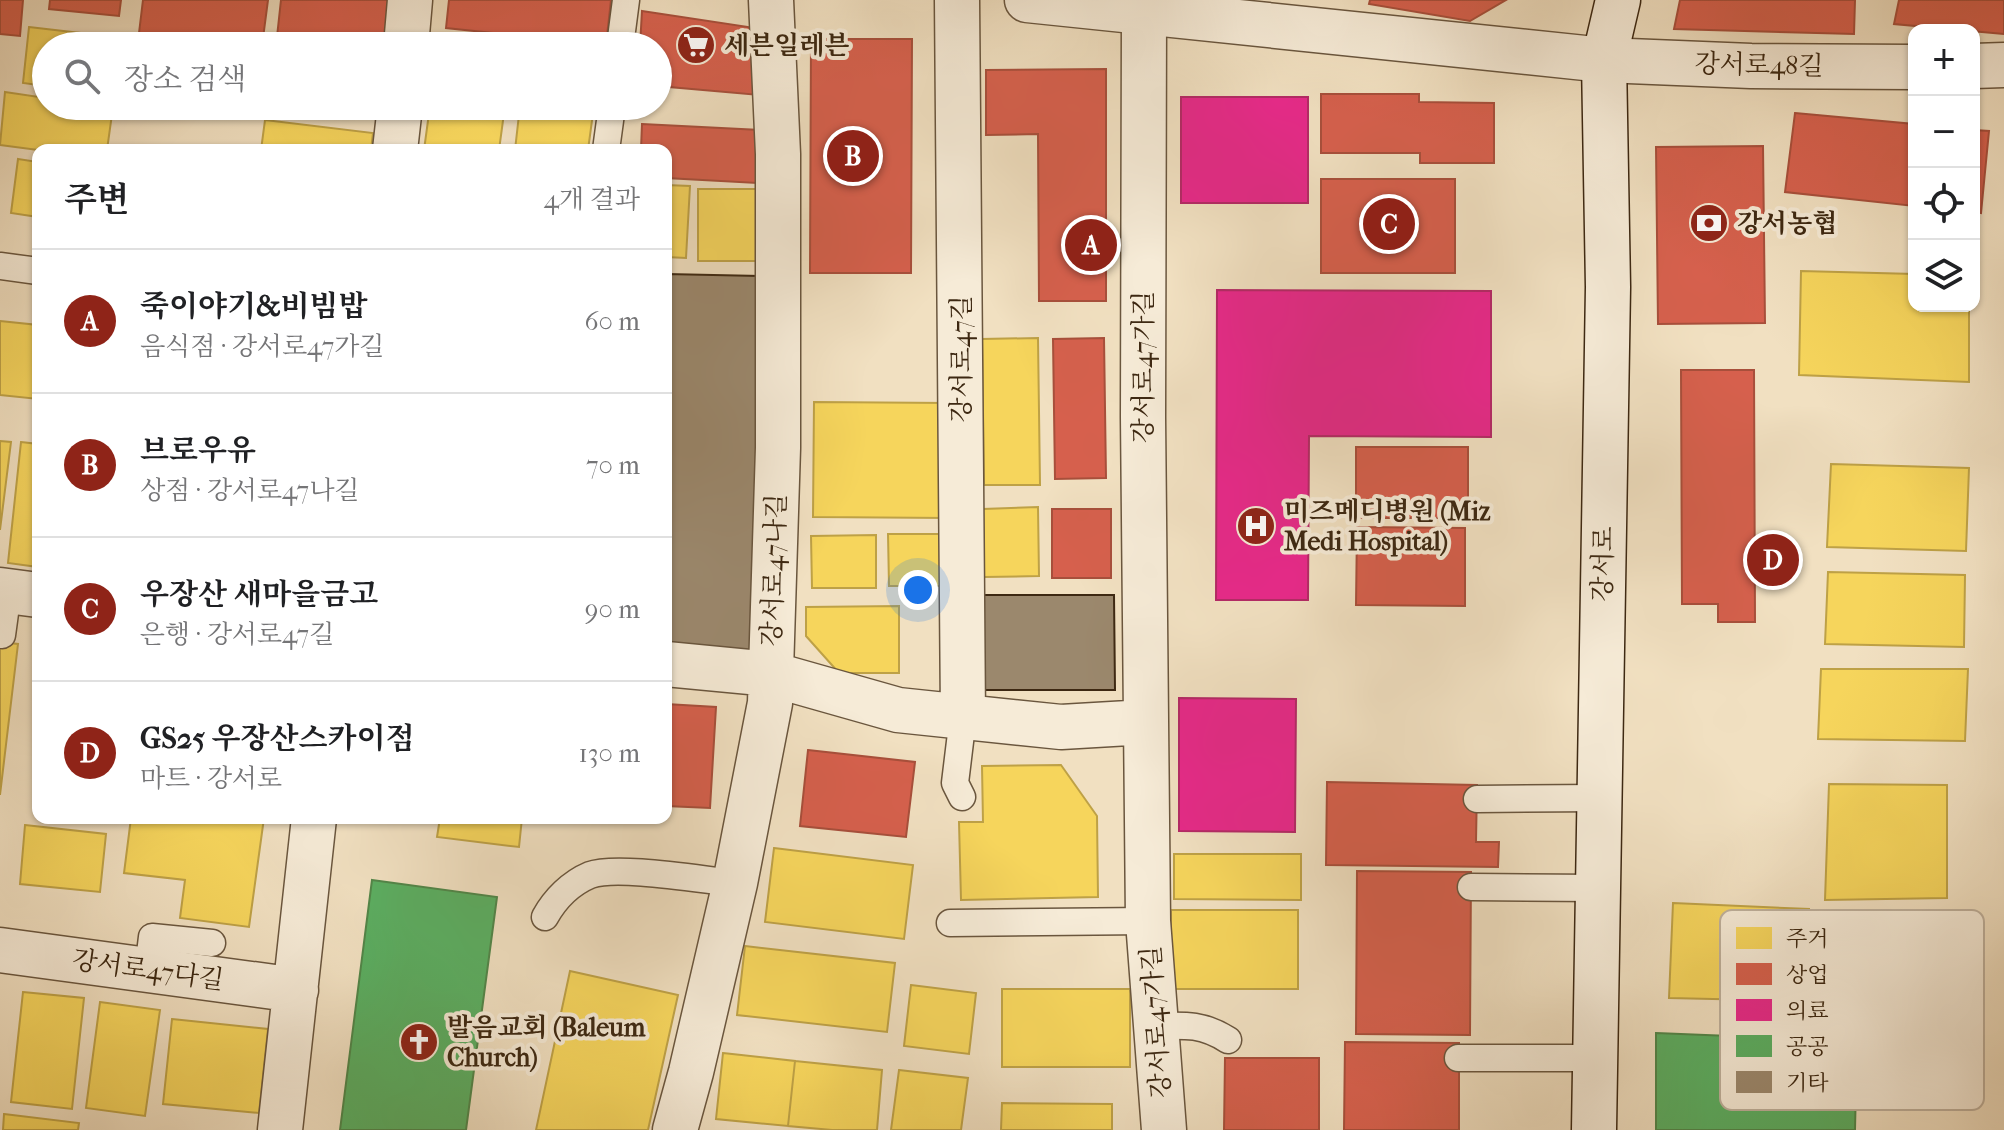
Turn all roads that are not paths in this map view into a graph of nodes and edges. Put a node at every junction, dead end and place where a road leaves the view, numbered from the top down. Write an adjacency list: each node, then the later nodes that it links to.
1 (410, 0): 8 (street)
2 (626, 0): 9 (lane)
3 (771, 0): 23 (street, 강서로47나길)
4 (957, 0): 24 (street, 강서로47길)
5 (1027, 0): 7 (street)
6 (1618, 0): 10 (street, 강서로)
7 (1145, 6): 10 (street); 25 (street, 강서로47가길)
8 (407, 32)
9 (622, 32)
10 (1604, 60): 13 (street, 강서로48길); 27 (street, 강서로)
11 (2004, 65): 12 (street)
12 (1980, 66)
13 (1908, 67)
14 (398, 120): 16 (street)
15 (610, 120): 17 (lane)
16 (396, 144)
17 (607, 144)
18 (0, 266): 19 (lane)
19 (32, 270)
20 (15, 592): 21 (lane)
21 (2, 635)
22 (672, 665): 23 (street)
23 (771, 674): 24 (street); 30 (street, 강서로47나길)
24 (963, 717): 25 (street); 26 (lane)
25 (1146, 722): 34 (street, 강서로47가길)
26 (962, 797)
27 (1600, 798): 28 (lane); 32 (street, 강서로)
28 (1477, 799)
29 (313, 824): 39 (street)
30 (735, 883): 33 (lane); 45 (street, 강서로47나길)
31 (1471, 887): 32 (lane)
32 (1598, 888): 43 (street, 강서로)
33 (545, 917)
34 (1148, 921): 35 (lane); 40 (street, 강서로47가길)
35 (950, 923)
36 (212, 943): 38 (lane)
37 (0, 950): 38 (street, 강서로47다길)
38 (148, 970): 39 (street, 강서로47다길)
39 (296, 990): 44 (street)
40 (1156, 1026): 41 (lane); 46 (street, 강서로47가길)
41 (1228, 1040)
42 (1458, 1058): 43 (lane)
43 (1595, 1058): 47 (street, 강서로)
44 (280, 1130)
45 (675, 1130)
46 (1164, 1130)
47 (1594, 1130)

